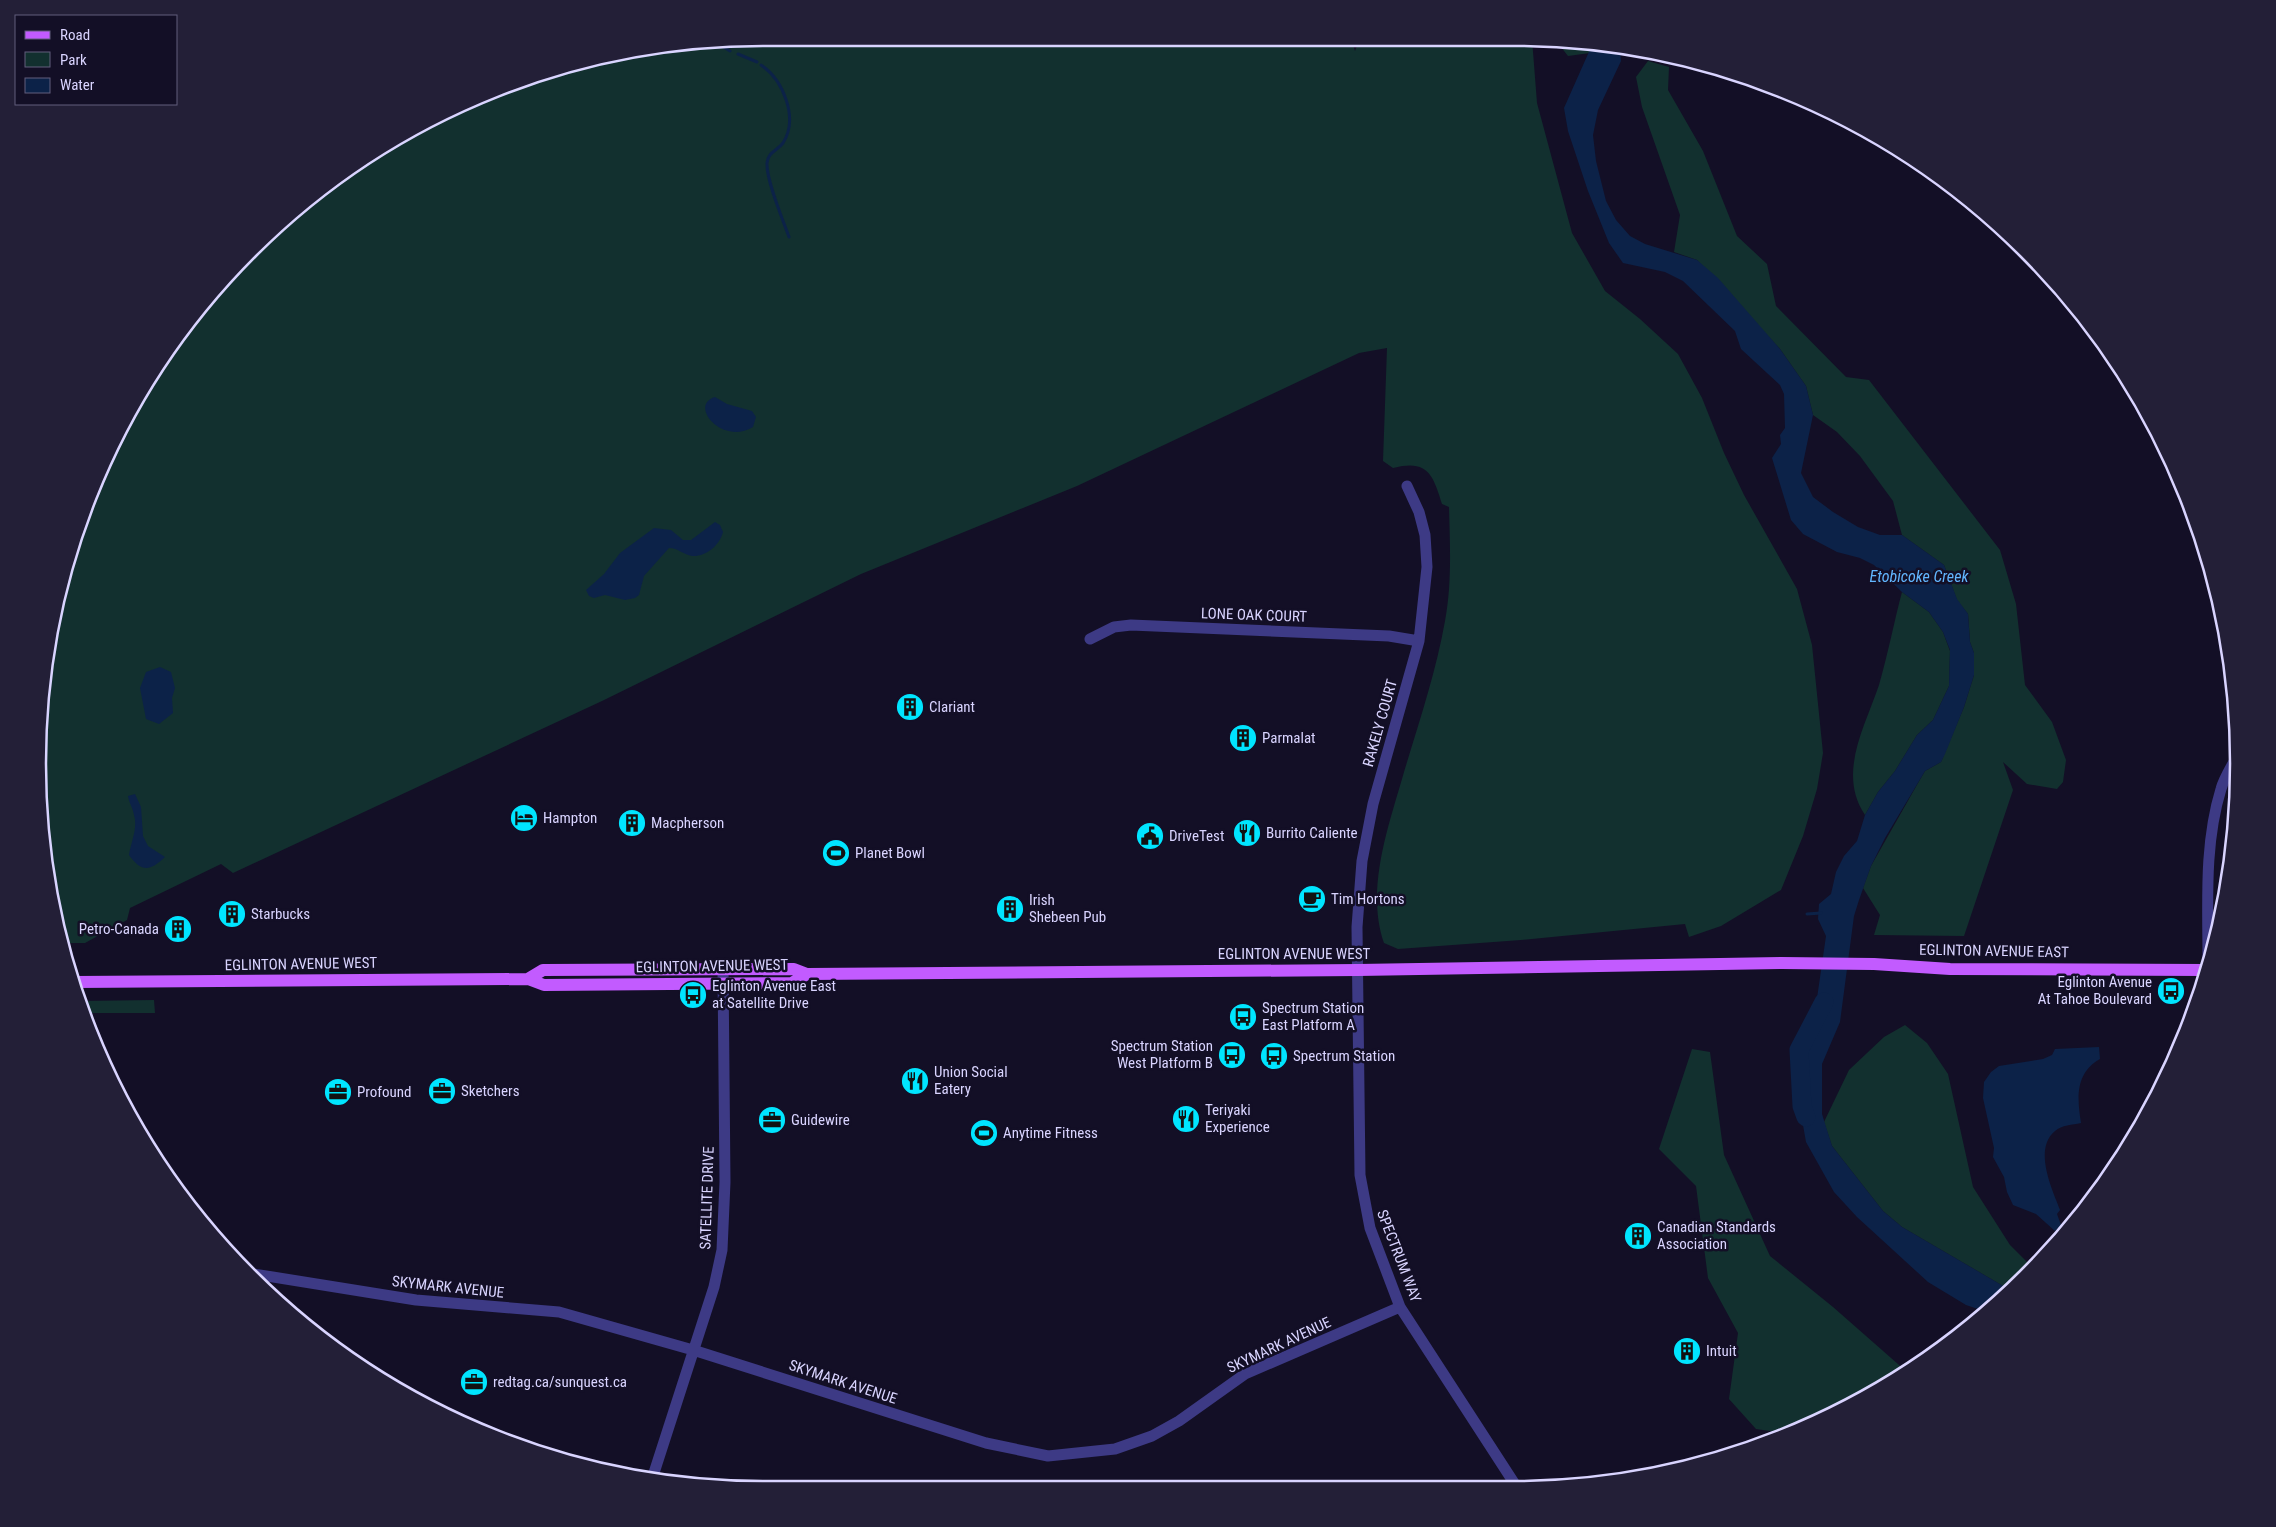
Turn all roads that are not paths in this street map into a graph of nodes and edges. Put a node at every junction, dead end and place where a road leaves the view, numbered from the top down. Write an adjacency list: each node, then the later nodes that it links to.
1 (1407, 486): 3 (street, RAKELY COURT)
2 (1090, 639): 3 (street, LONE OAK COURT)
3 (1419, 640): 8 (street, RAKELY COURT)
4 (2230, 771): 5 (street)
5 (2208, 935)
6 (1782, 963): 8 (main road, EGLINTON AVENUE WEST); 9 (main road, EGLINTON AVENUE EAST)
7 (723, 969): 10 (main road, EGLINTON AVENUE WEST); 11 (main road, EGLINTON AVENUE WEST); 13 (street, SATELLITE DRIVE)
8 (1358, 970): 10 (main road, EGLINTON AVENUE WEST); 15 (street, SPECTRUM WAY)
9 (2199, 970)
10 (807, 974): 13 (main road, EGLINTON AVENUE WEST)
11 (528, 979): 12 (main road, EGLINTON AVENUE WEST); 13 (main road, EGLINTON AVENUE WEST)
12 (81, 982)
13 (723, 984): 16 (street, SATELLITE DRIVE)
14 (260, 1275): 16 (street, SKYMARK AVENUE)
15 (1400, 1307): 16 (street, SKYMARK AVENUE); 18 (street, SPECTRUM WAY)
16 (693, 1350): 17 (street, SATELLITE DRIVE)
17 (654, 1472)
18 (1513, 1481)

